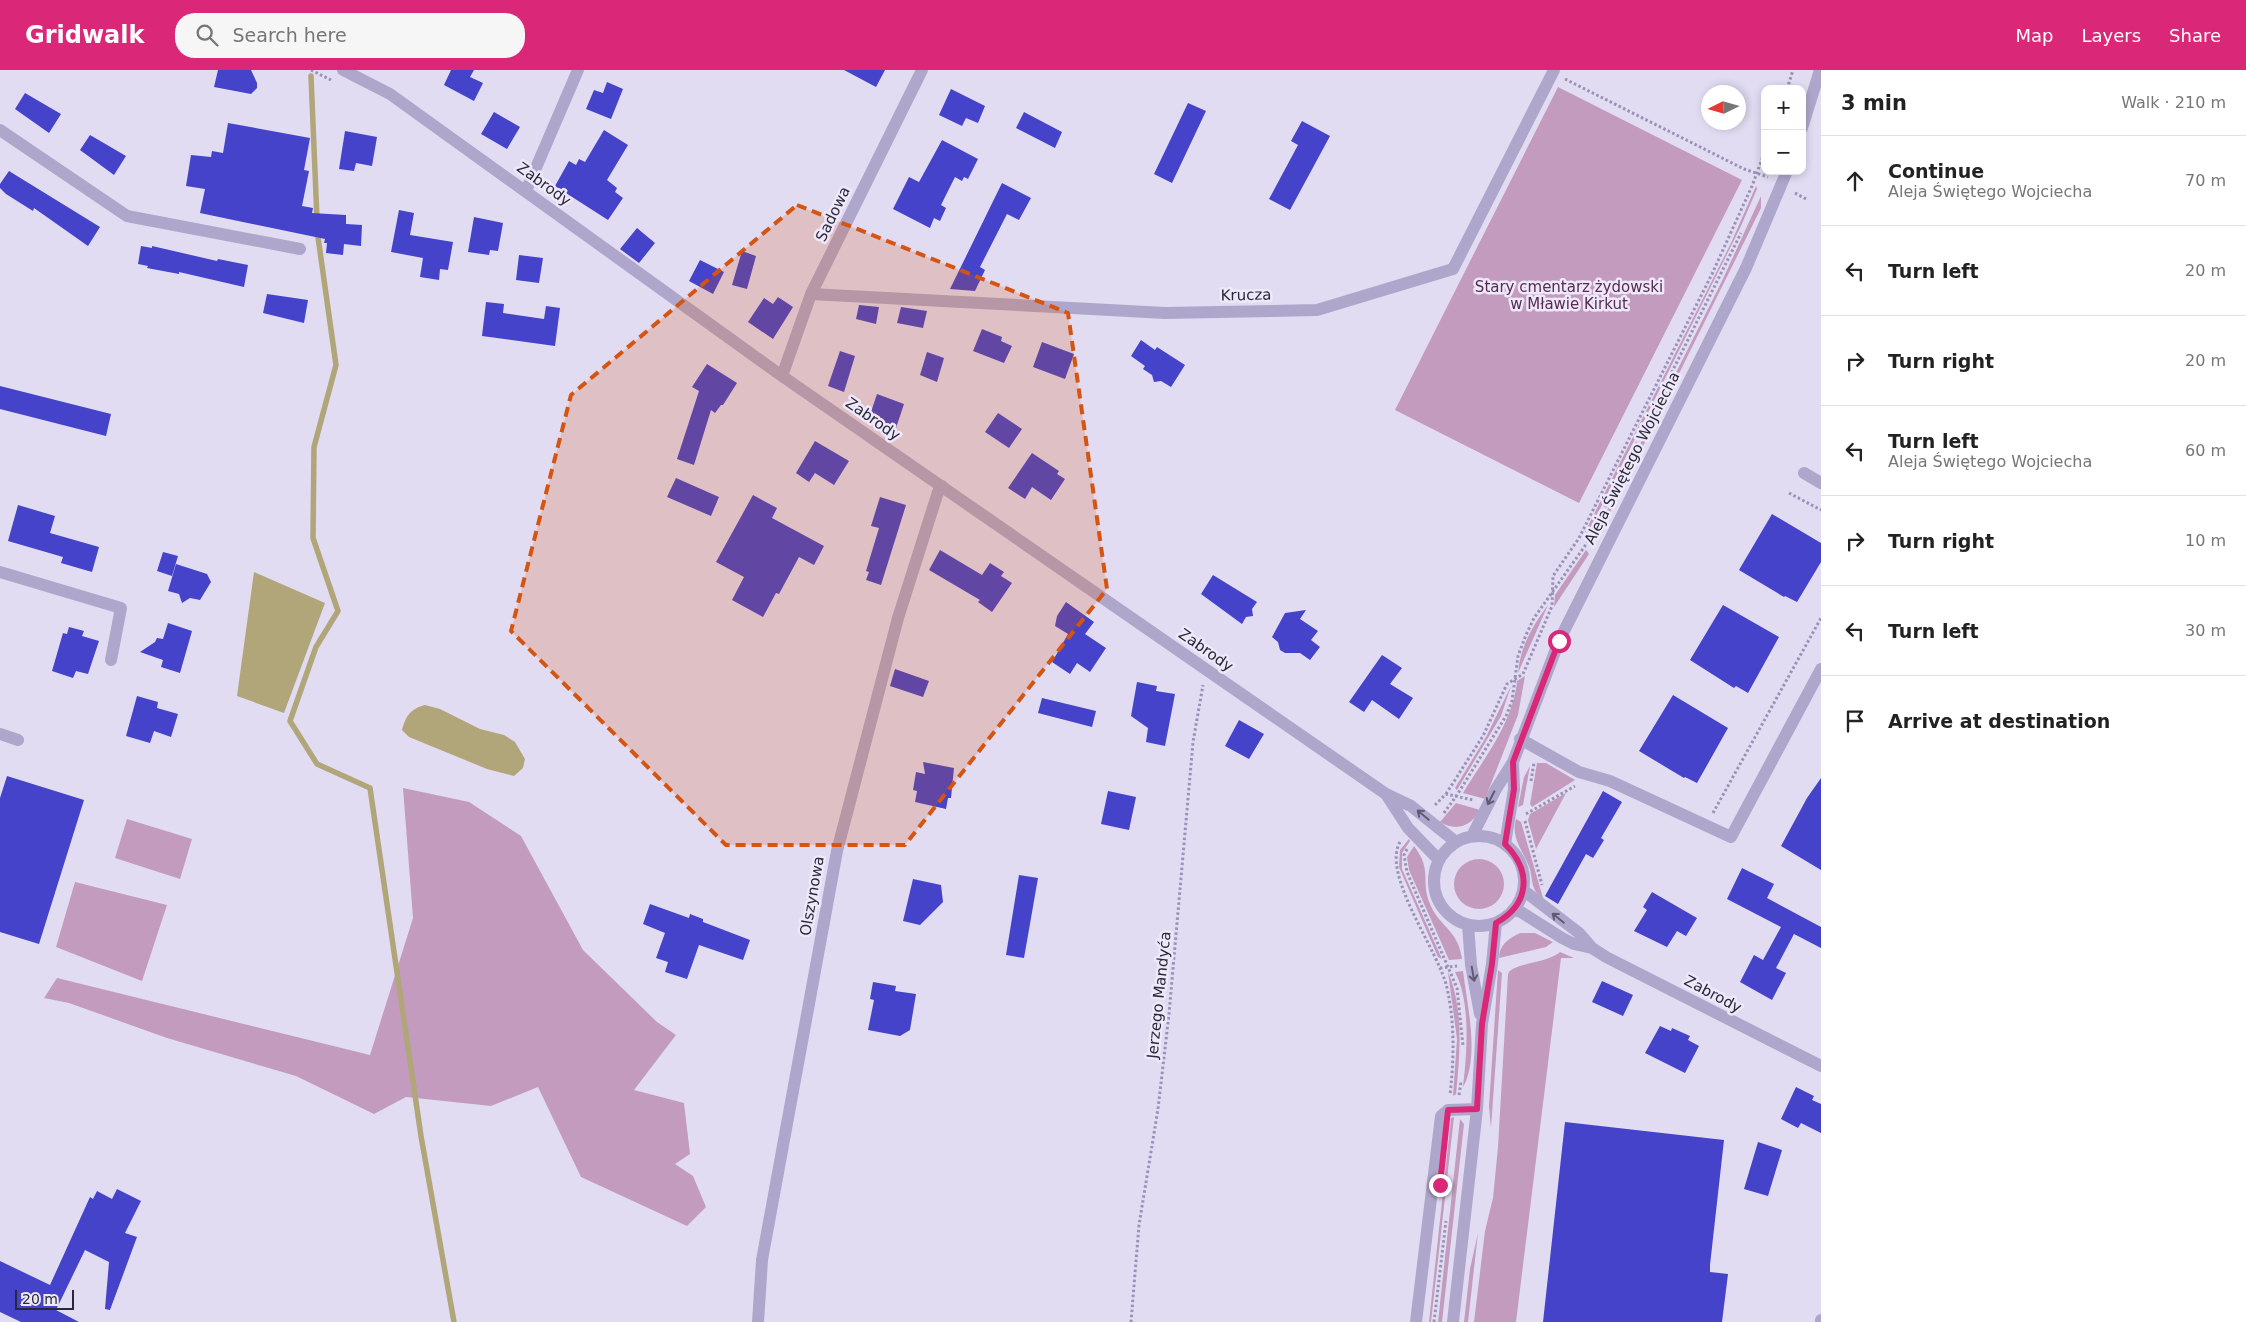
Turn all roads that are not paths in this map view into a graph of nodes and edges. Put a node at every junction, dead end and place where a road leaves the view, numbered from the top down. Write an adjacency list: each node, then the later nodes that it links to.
1 (343, 70): 9 (street, Zabrody)
2 (578, 70): 9 (street)
3 (922, 70): 11 (street, Sadowa)
4 (1820, 70): 6 (street)
5 (1554, 72): 11 (street, Krucza)
6 (1806, 115)
7 (0, 130): 10 (street)
8 (1786, 175): 20 (street, Aleja Świętego Wojciecha)
9 (526, 191): 12 (street, Zabrody)
10 (300, 249)
11 (811, 294): 12 (street, Sadowa)
12 (782, 376): 15 (street, Zabrody)
13 (1804, 474): 14 (street)
14 (1821, 483)
15 (942, 486): 23 (street, Zabrody); 36 (street, Olszynowa)
16 (0, 572): 17 (street)
17 (111, 660)
18 (1821, 669): 20 (street)
19 (0, 734): 21 (street)
20 (1520, 739): 22 (street, Aleja Świętego Wojciecha)
21 (18, 740)
22 (1513, 762): 24 (street, Aleja Świętego Wojciecha, one-way to 24); 26 (street, Aleja Świętego Wojciecha)
23 (1386, 794): 25 (street, Zabrody, one-way to 23); 27 (street, Zabrody)
24 (1472, 836): 25 (street); 26 (street)
25 (1456, 842): 27 (street)
26 (1505, 844): 28 (street)
27 (1439, 860): 31 (street)
28 (1523, 890): 29 (street); 32 (street, Zabrody, one-way to 28)
29 (1514, 910): 30 (street); 32 (street, Zabrody)
30 (1496, 923): 31 (street); 33 (street)
31 (1468, 925): 33 (street, one-way to 33)
32 (1592, 948): 34 (street, Zabrody)
33 (1482, 1024): 35 (street)
34 (1821, 1066)
35 (1477, 1109): 37 (street); 38 (street)
36 (758, 1322)
37 (1416, 1322)
38 (1453, 1322)

